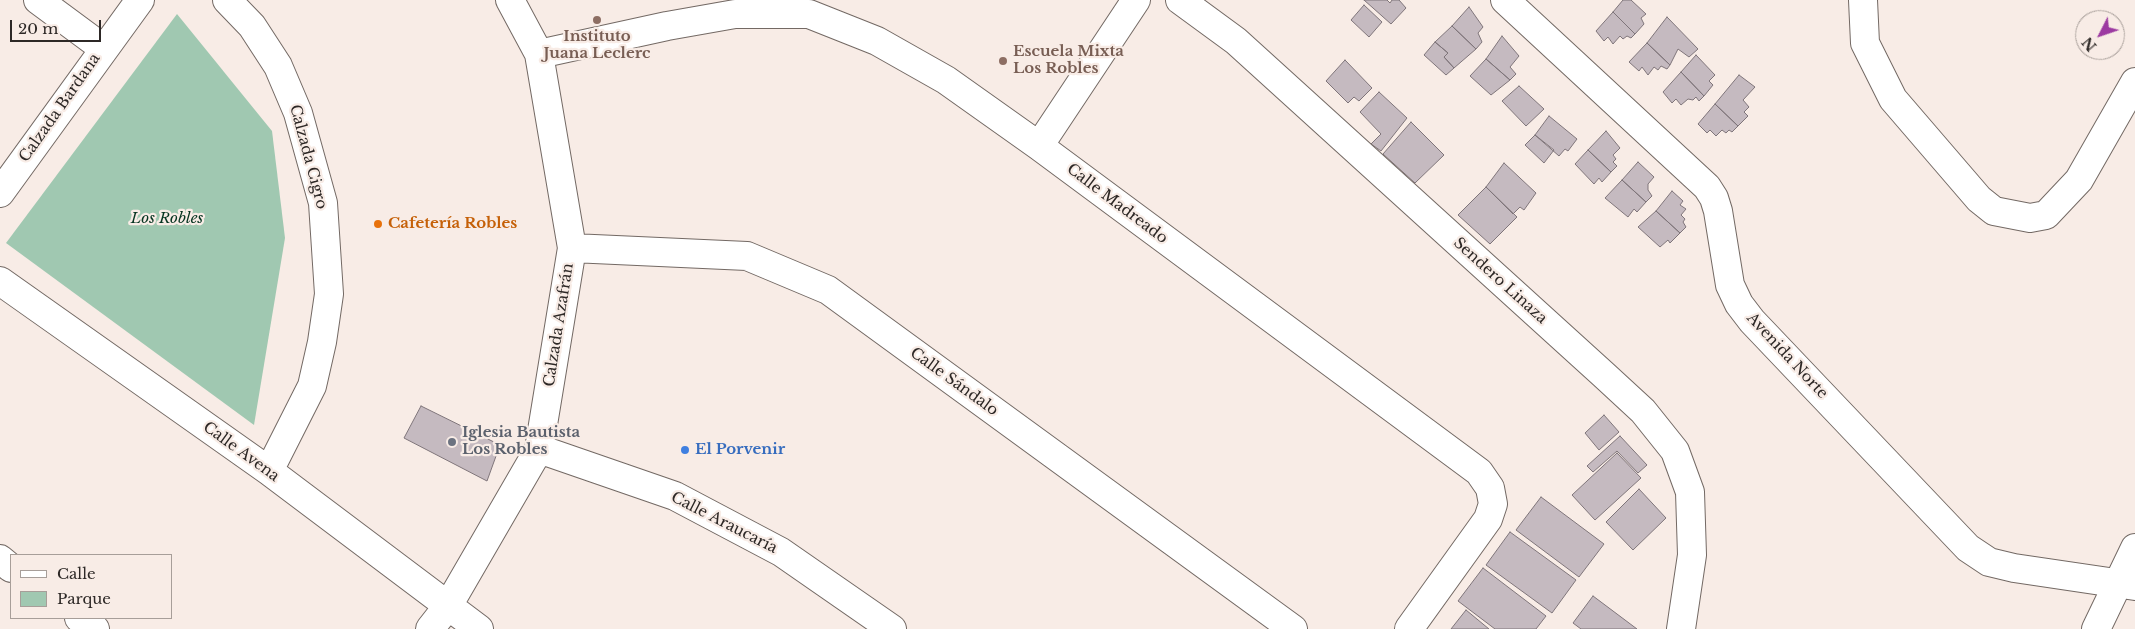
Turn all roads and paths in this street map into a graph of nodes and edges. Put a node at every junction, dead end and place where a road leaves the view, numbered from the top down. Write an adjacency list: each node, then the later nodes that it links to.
1 (38, 0): 9 (street)
2 (140, 0): 9 (street, Calzada Bardana)
3 (228, 0): 17 (street, Calzada Cigro)
4 (510, 0): 10 (street, Calzada Azafrán)
5 (1136, 0): 12 (street)
6 (1180, 0): 30 (street, Sendero Linaza)
7 (1505, 0): 21 (street, Avenida Norte)
8 (1863, 0): 11 (street)
9 (103, 48): 13 (street, Calzada Bardana)
10 (539, 54): 12 (street, Calle Madreado); 14 (street, Calzada Azafrán)
11 (2135, 82)
12 (1039, 146): 29 (street, Calle Madreado)
13 (0, 193)
14 (572, 248): 16 (street, Calzada Azafrán); 28 (street, Calle Sándalo)
15 (0, 281): 17 (street, Calle Avena)
16 (539, 449): 22 (street, Calzada Azafrán); 27 (street, Calle Araucaría)
17 (269, 471): 22 (street, Calle Avena)
18 (2135, 548): 21 (street)
19 (0, 559): 20 (street)
20 (10, 567)
21 (2127, 585): 31 (street)
22 (448, 606): 25 (street, Calzada Azafrán); 26 (street, Calle Avena)
23 (80, 619): 24 (street)
24 (94, 629)
25 (430, 629)
26 (479, 629)
27 (892, 629)
28 (1293, 629)
29 (1409, 629)
30 (1681, 629)
31 (2096, 629)

